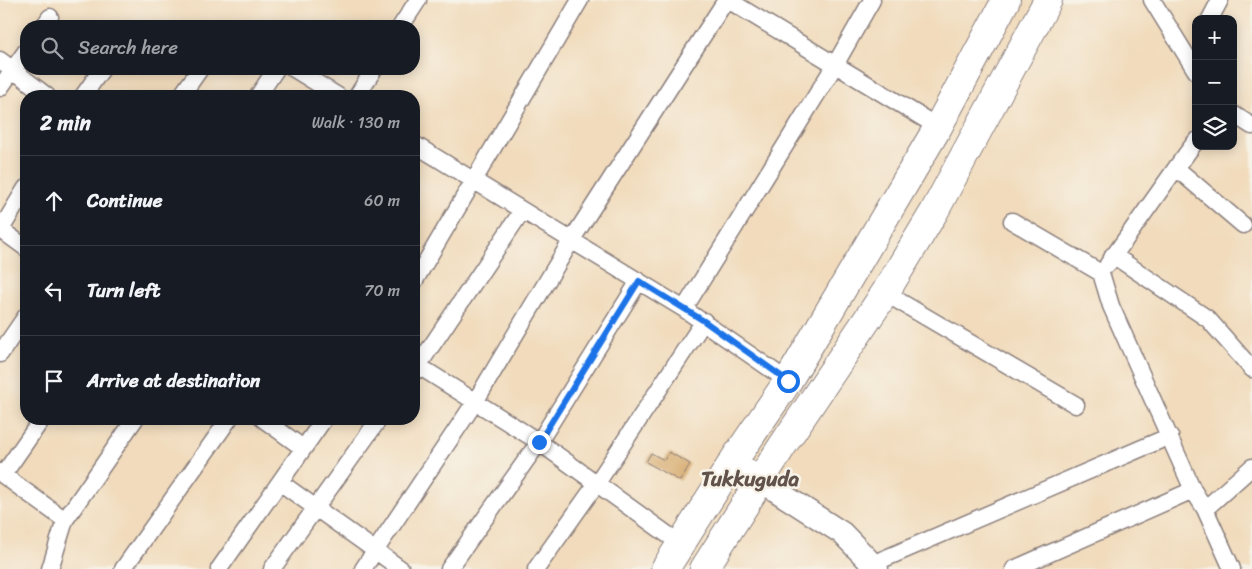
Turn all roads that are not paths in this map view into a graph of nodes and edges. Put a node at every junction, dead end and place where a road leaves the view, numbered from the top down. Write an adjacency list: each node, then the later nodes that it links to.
1 (418, 0): 10 (street)
2 (580, 0): 33 (street)
3 (727, 0): 13 (street); 39 (street)
4 (872, 0): 13 (street)
5 (1006, 0): 29 (highway)
6 (1048, 0): 45 (highway)
7 (1152, 0): 14 (street)
8 (1220, 0): 9 (street)
9 (1212, 15)
10 (405, 20)
11 (20, 55): 12 (street)
12 (7, 65): 20 (street); 21 (street)
13 (835, 65): 29 (street); 46 (street)
14 (1192, 66)
15 (98, 75): 22 (street)
16 (196, 75): 23 (street)
17 (272, 75): 24 (street)
18 (304, 75): 25 (street)
19 (370, 75): 26 (street)
20 (0, 88)
21 (39, 90)
22 (87, 90)
23 (185, 90)
24 (262, 90)
25 (328, 90)
26 (361, 90)
27 (1237, 117): 28 (street)
28 (1252, 126)
29 (938, 127): 53 (highway)
30 (1192, 146): 32 (street)
31 (420, 148): 33 (street)
32 (1176, 168): 37 (street); 41 (street)
33 (474, 181): 35 (street); 42 (street)
34 (20, 198): 38 (street)
35 (522, 210): 39 (street); 50 (street)
36 (1012, 221): 43 (street)
37 (1242, 225)
38 (0, 230): 40 (street)
39 (571, 241): 44 (street); 54 (street)
40 (20, 244)
41 (1113, 255): 43 (street); 51 (street)
42 (420, 272)
43 (1101, 273): 62 (street)
44 (639, 281): 46 (street); 63 (street)
45 (885, 293): 55 (street); 68 (highway)
46 (684, 309): 47 (street)
47 (704, 321): 53 (street); 70 (street)
48 (20, 325): 49 (street)
49 (0, 354)
50 (420, 360)
51 (1252, 369)
52 (420, 370): 54 (street)
53 (788, 381): 65 (highway)
54 (475, 402): 63 (street); 76 (street)
55 (1076, 405)
56 (38, 425): 67 (street)
57 (131, 425): 74 (street)
58 (225, 425): 79 (street)
59 (271, 425): 64 (street)
60 (320, 425): 64 (street)
61 (375, 425): 72 (street)
62 (1170, 436): 71 (street); 77 (street)
63 (539, 442): 70 (street); 84 (street)
64 (303, 448): 69 (street)
65 (734, 460): 68 (street); 75 (highway)
66 (1252, 467): 73 (street)
67 (2, 473): 74 (street)
68 (761, 481): 77 (street); 87 (highway)
69 (281, 483): 72 (street); 80 (street)
70 (597, 483): 75 (street); 85 (street)
71 (1193, 490): 73 (street); 88 (street)
72 (314, 507): 76 (street); 81 (street)
73 (1205, 509): 89 (street)
74 (64, 520): 78 (street)
75 (682, 545): 86 (highway)
76 (376, 550): 82 (street); 83 (street)
77 (872, 567)
78 (50, 569)
79 (123, 569)
80 (219, 569)
81 (272, 569)
82 (363, 569)
83 (401, 569)
84 (449, 569)
85 (536, 569)
86 (666, 569)
87 (704, 569)
88 (1014, 569)
89 (1232, 569)

